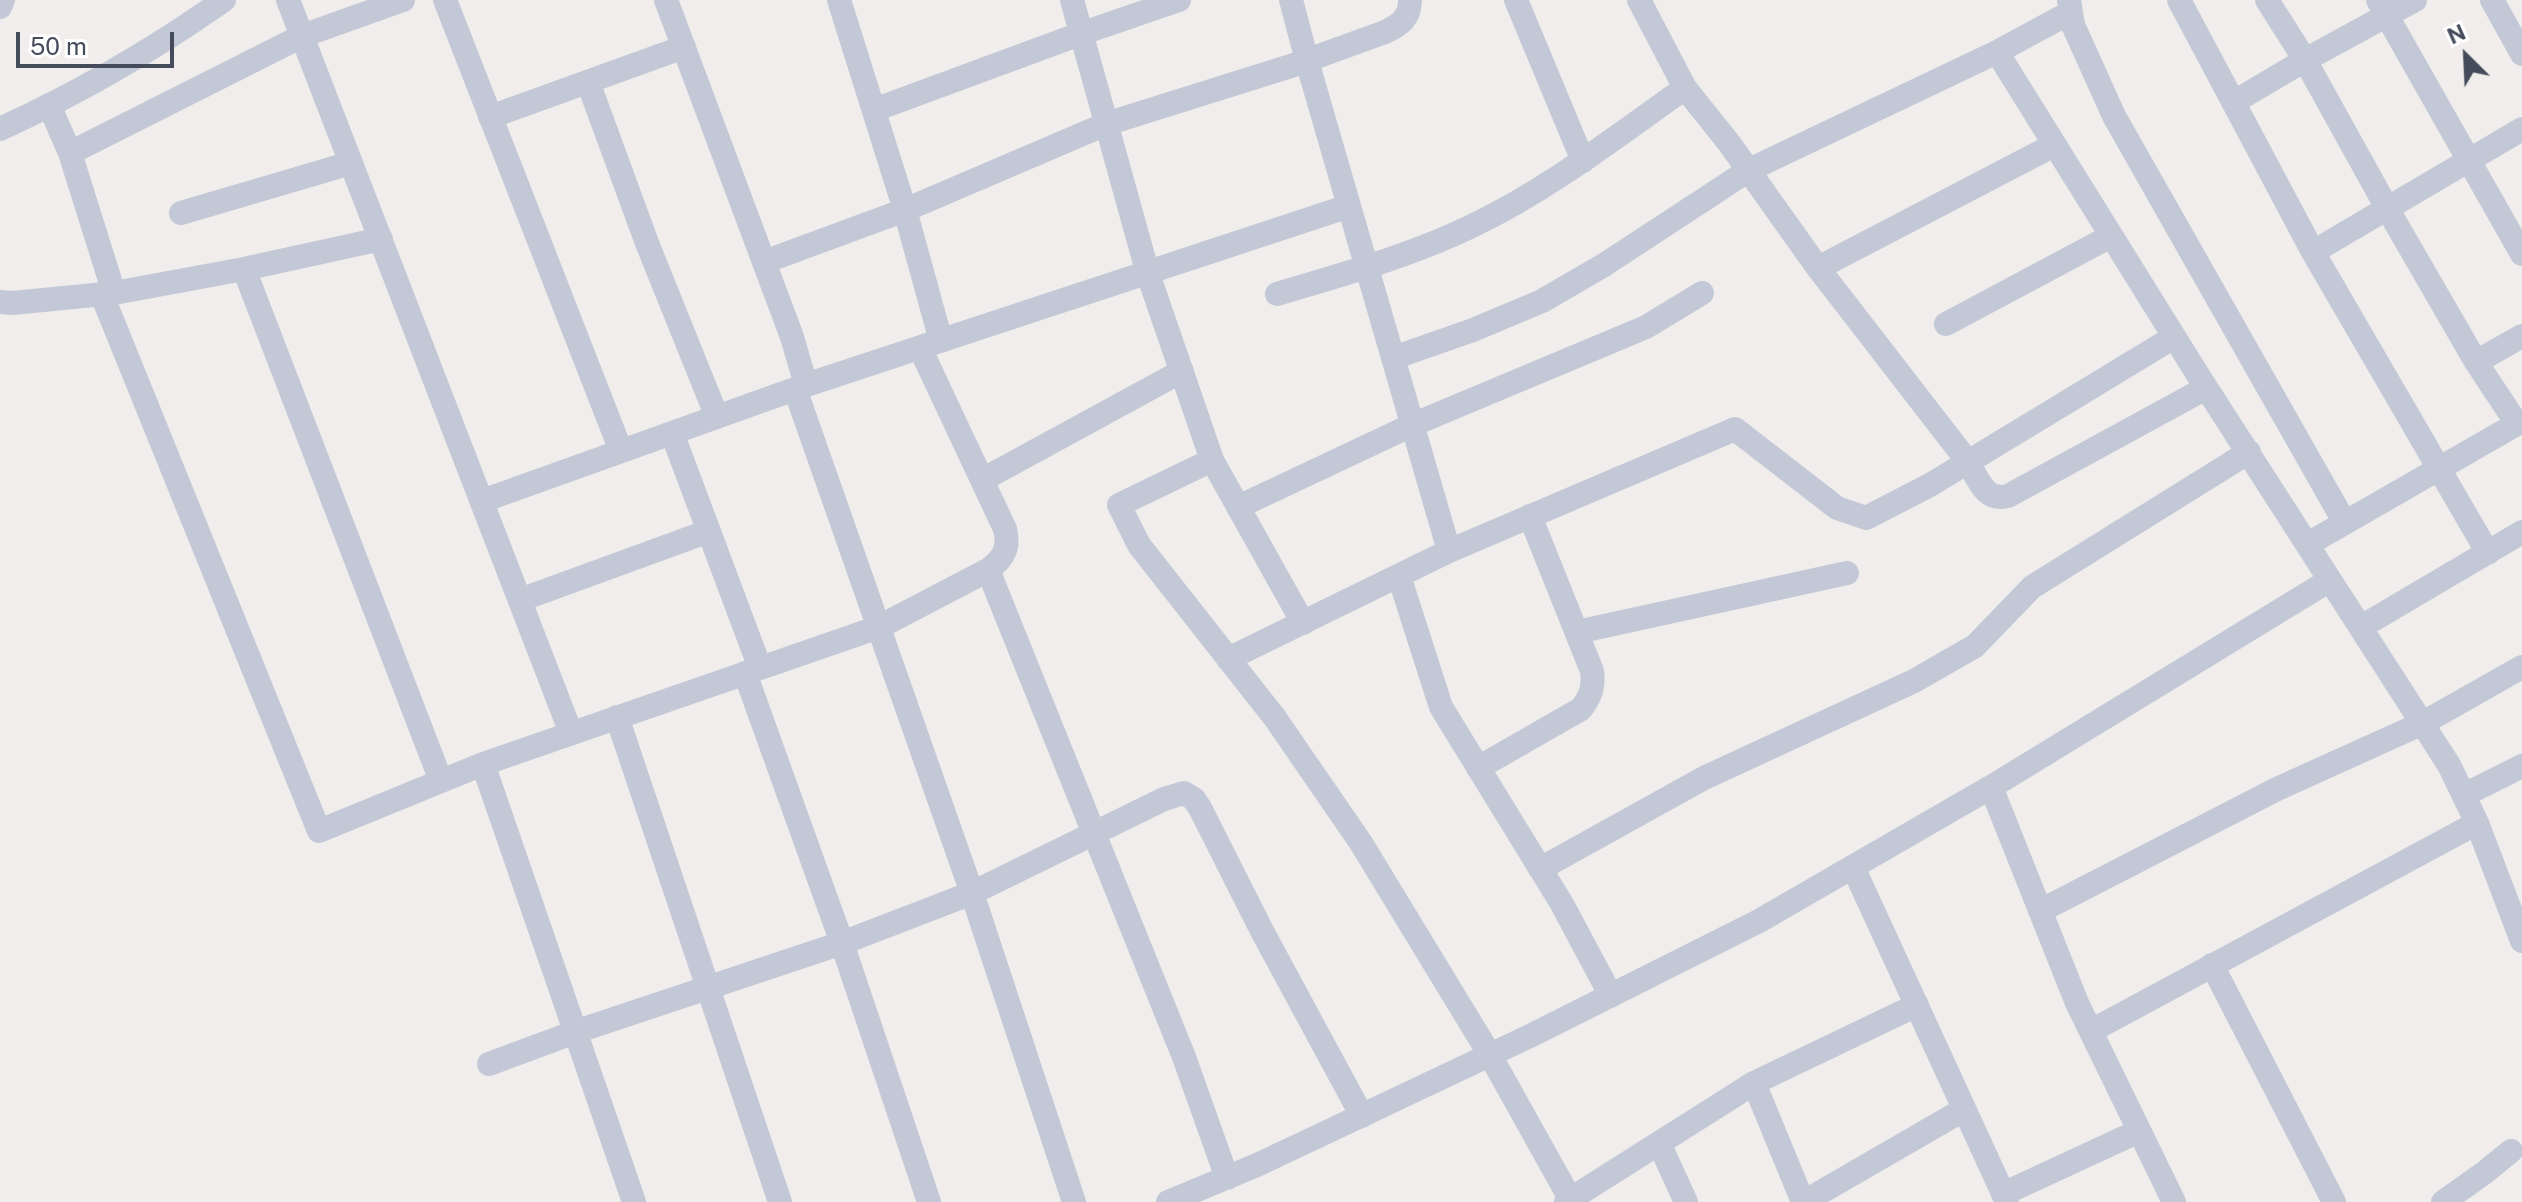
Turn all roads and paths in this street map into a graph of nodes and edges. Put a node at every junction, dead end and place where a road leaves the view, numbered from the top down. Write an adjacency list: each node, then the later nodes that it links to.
1 (3, 0): 19 (street)
2 (224, 0): 31 (street)
3 (288, 0): 22 (street)
4 (403, 0): 22 (street)
5 (445, 0): 33 (street)
6 (666, 0): 23 (street)
7 (839, 0): 32 (street)
8 (1072, 0): 21 (street)
9 (1179, 0): 21 (street)
10 (1291, 0): 27 (street)
11 (1410, 0): 27 (street)
12 (1516, 0): 39 (street)
13 (1639, 0): 29 (street)
14 (2179, 0): 30 (street)
15 (2267, 0): 26 (street)
16 (2415, 0): 20 (street)
17 (2492, 0): 25 (street)
18 (2070, 6): 24 (street); 82 (street)
19 (0, 7)
20 (2382, 8): 26 (street); 40 (street)
21 (1080, 34): 32 (street); 34 (street)
22 (302, 36): 38 (street); 41 (street)
23 (684, 47): 28 (street); 51 (street)
24 (1997, 52): 37 (street); 42 (street)
25 (2522, 54)
26 (2305, 60): 30 (street); 44 (street)
27 (1307, 61): 34 (street); 43 (street)
28 (588, 82): 33 (street); 69 (street)
29 (1685, 88): 39 (street); 42 (street)
30 (2234, 102): 49 (street)
31 (49, 105): 35 (street); 38 (street)
32 (874, 110): 45 (street)
33 (490, 117): 73 (street)
34 (1106, 124): 45 (street); 55 (street)
35 (7, 126)
36 (2522, 129): 40 (street)
37 (2054, 145): 47 (street); 53 (street)
38 (70, 153): 57 (street)
39 (1583, 161): 52 (street)
40 (2468, 161): 44 (street); 50 (street)
41 (351, 163): 46 (street); 48 (street)
42 (1749, 170): 53 (street); 64 (street)
43 (1349, 206): 52 (street); 55 (street)
44 (2387, 208): 49 (street); 65 (street)
45 (905, 210): 51 (street); 63 (street)
46 (181, 213)
47 (2111, 236): 60 (street); 62 (street)
48 (381, 239): 54 (street); 79 (street)
49 (2313, 252): 77 (street)
50 (2522, 254)
51 (764, 262): 67 (street)
52 (1367, 267): 58 (street); 64 (street)
53 (1818, 268): 76 (street)
54 (244, 269): 57 (street); 106 (street)
55 (1148, 274): 63 (street); 66 (street)
56 (1702, 293): 71 (street)
57 (108, 294): 59 (street); 106 (street)
58 (1277, 294)
59 (0, 302)
60 (1946, 324)
61 (2522, 336): 65 (street)
62 (2174, 337): 68 (street); 76 (street)
63 (930, 344): 67 (street); 78 (street)
64 (1393, 358): 71 (street)
65 (2476, 362): 70 (street)
66 (1182, 371): 75 (street); 78 (street)
67 (800, 387): 69 (street); 94 (street)
68 (2206, 388): 74 (street); 76 (street)
69 (717, 417): 72 (street)
70 (2519, 423): 77 (street)
71 (1412, 425): 80 (street); 86 (street)
72 (672, 433): 73 (street); 83 (street)
73 (621, 451): 79 (street)
74 (2249, 452): 85 (street); 112 (street)
75 (1212, 460): 80 (street); 97 (street)
76 (1968, 462): 81 (street)
77 (2439, 470): 82 (street); 87 (street)
78 (982, 480): 88 (street)
79 (482, 501): 92 (street)
80 (1238, 507): 93 (street)
81 (1530, 516): 86 (street); 96 (street)
82 (2345, 523): 85 (street)
83 (709, 531): 92 (street); 99 (street)
84 (2522, 532): 87 (street)
85 (2308, 544): 91 (street)
86 (1449, 551): 90 (street)
87 (2488, 553): 95 (street)
88 (988, 570): 94 (street); 110 (street)
89 (1847, 573): 96 (street)
90 (1399, 576): 93 (street); 105 (street)
91 (2330, 580): 95 (street); 107 (street)
92 (520, 600): 102 (street)
93 (1303, 623): 97 (street)
94 (879, 627): 99 (street); 114 (street)
95 (2361, 627): 101 (street)
96 (1577, 632): 105 (street)
97 (1228, 659): 124 (street)
98 (2522, 667): 101 (street)
99 (753, 670): 100 (street); 117 (street)
100 (617, 717): 102 (street); 119 (street)
101 (2423, 723): 108 (street); 115 (street)
102 (571, 733): 103 (street)
103 (483, 764): 106 (street); 123 (street)
104 (2522, 766): 108 (street)
105 (1478, 768): 112 (street)
106 (441, 781)
107 (1991, 787): 111 (street); 115 (street)
108 (2464, 795): 109 (street)
109 (2477, 823): 113 (street); 118 (street)
110 (1093, 834): 114 (street); 128 (street); 132 (street)
111 (1853, 867): 120 (street); 121 (street)
112 (1540, 869): 120 (street)
113 (2512, 884): 116 (street)
114 (972, 893): 117 (street); 138 (street)
115 (2040, 911): 122 (street)
116 (2522, 941)
117 (842, 943): 119 (street); 137 (street)
118 (2212, 965): 122 (street); 143 (street)
119 (708, 988): 123 (street); 136 (street)
120 (1611, 996): 124 (street)
121 (1917, 1005): 126 (street); 127 (street)
122 (2091, 1031): 129 (street)
123 (575, 1032): 125 (street); 135 (street)
124 (1490, 1055): 128 (street); 134 (street)
125 (489, 1064)
126 (1754, 1083): 130 (street); 141 (street)
127 (1963, 1110): 133 (street); 141 (street)
128 (1362, 1116): 132 (street)
129 (2139, 1131): 133 (street); 142 (street)
130 (1659, 1143): 134 (street); 140 (street)
131 (2511, 1151): 144 (street)
132 (1215, 1189): 139 (street)
133 (2005, 1198)
134 (1570, 1201)
135 (634, 1202)
136 (780, 1202)
137 (929, 1202)
138 (1074, 1202)
139 (1168, 1202)
140 (1686, 1202)
141 (1804, 1202)
142 (2174, 1202)
143 (2334, 1202)
144 (2444, 1202)

